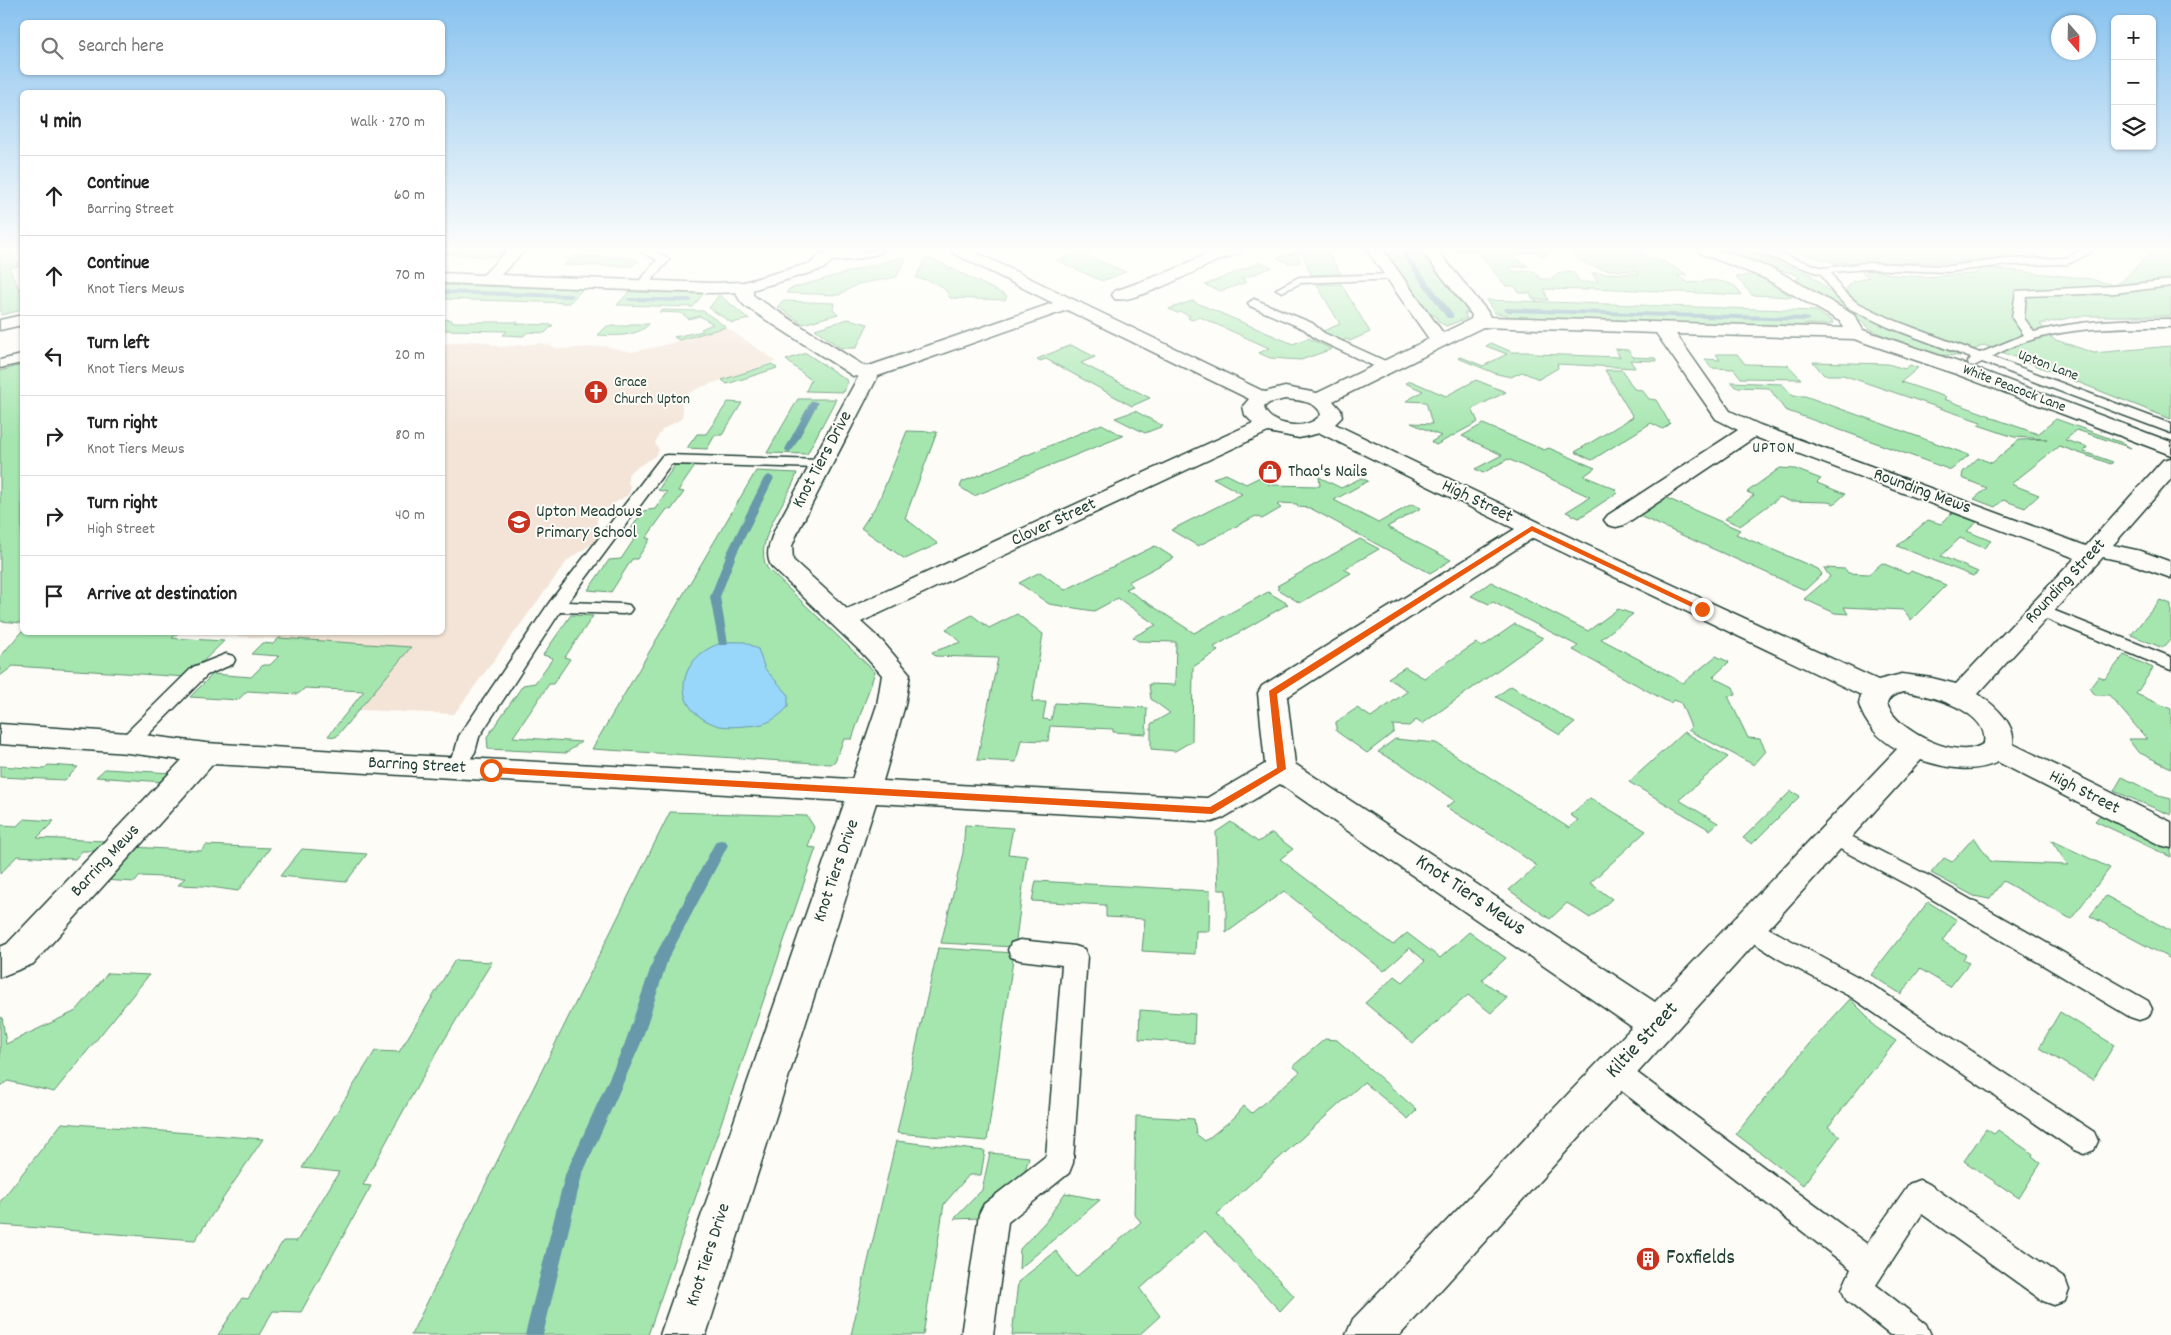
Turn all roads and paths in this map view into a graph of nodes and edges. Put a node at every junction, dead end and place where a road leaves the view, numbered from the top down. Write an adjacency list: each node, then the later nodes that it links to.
1 (768, 312): 23 (street)
2 (1044, 312): 23 (street)
3 (1085, 312): 24 (street)
4 (1276, 312): 21 (lane)
5 (1419, 312): 17 (street)
6 (1480, 312): 11 (street)
7 (1836, 312): 15 (street)
8 (1867, 312): 18 (lane, Upton Lane)
9 (2018, 312): 16 (lane)
10 (20, 320): 13 (street)
11 (1480, 322): 14 (street, White Peacock Lane); 17 (street)
12 (2171, 323): 16 (lane)
13 (0, 325)
14 (1661, 328): 15 (street, White Peacock Lane); 28 (street, Rounding Mews)
15 (1856, 334): 22 (street, White Peacock Lane)
16 (2030, 337): 18 (lane)
17 (1440, 342): 21 (street)
18 (1980, 358): 22 (lane); 29 (lane, Upton Lane)
19 (20, 359): 20 (lane)
20 (0, 364)
21 (1387, 367): 25 (street)
22 (1963, 370): 30 (street, White Peacock Lane)
23 (870, 372): 31 (street, Knot Tiers Drive)
24 (1262, 398): 25 (street); 26 (street)
25 (1318, 400): 27 (street)
26 (1266, 425): 27 (street); 40 (street, Clover Street)
27 (1322, 426): 34 (street, High Street)
28 (1752, 429): 33 (street); 35 (street, Rounding Mews)
29 (2171, 429)
30 (2171, 449)
31 (820, 464): 37 (lane); 40 (street, Knot Tiers Drive)
32 (2171, 465): 35 (street, Rounding Street)
33 (1616, 520)
34 (1532, 528): 43 (street, High Street); 51 (street)
35 (2094, 552): 36 (street, Rounding Mews); 39 (street, Rounding Street)
36 (2171, 571)
37 (555, 607): 38 (lane); 50 (lane)
38 (622, 610)
39 (2040, 610): 42 (lane); 44 (street, Rounding Street)
40 (843, 621): 52 (street, Knot Tiers Drive)
41 (226, 660): 46 (lane)
42 (2171, 664)
43 (1877, 691): 44 (street); 47 (street)
44 (1960, 697): 48 (street)
45 (0, 734): 46 (street, Barring Street)
46 (128, 743): 49 (street, Barring Street)
47 (1916, 747): 48 (street); 53 (street, Kiltie Street)
48 (1998, 749): 54 (street, High Street)
49 (206, 753): 50 (street, Barring Street); 57 (street, Barring Mews)
50 (454, 768): 52 (street, Barring Street)
51 (1281, 769): 52 (street); 59 (street, Knot Tiers Mews)
52 (864, 792): 64 (street, Knot Tiers Drive)
53 (1833, 835): 55 (street, Kiltie Street); 58 (lane)
54 (2171, 836)
55 (1748, 927): 59 (street, Kiltie Street); 61 (lane)
56 (1020, 950): 65 (lane)
57 (0, 962)
58 (2139, 1009)
59 (1658, 1024): 60 (street, Kiltie Street)
60 (1615, 1071): 62 (lane); 66 (street, Kiltie Street)
61 (2084, 1141)
62 (1870, 1265): 63 (lane); 67 (lane)
63 (2054, 1290)
64 (683, 1335)
65 (977, 1335)
66 (1370, 1335)
67 (1915, 1335)

